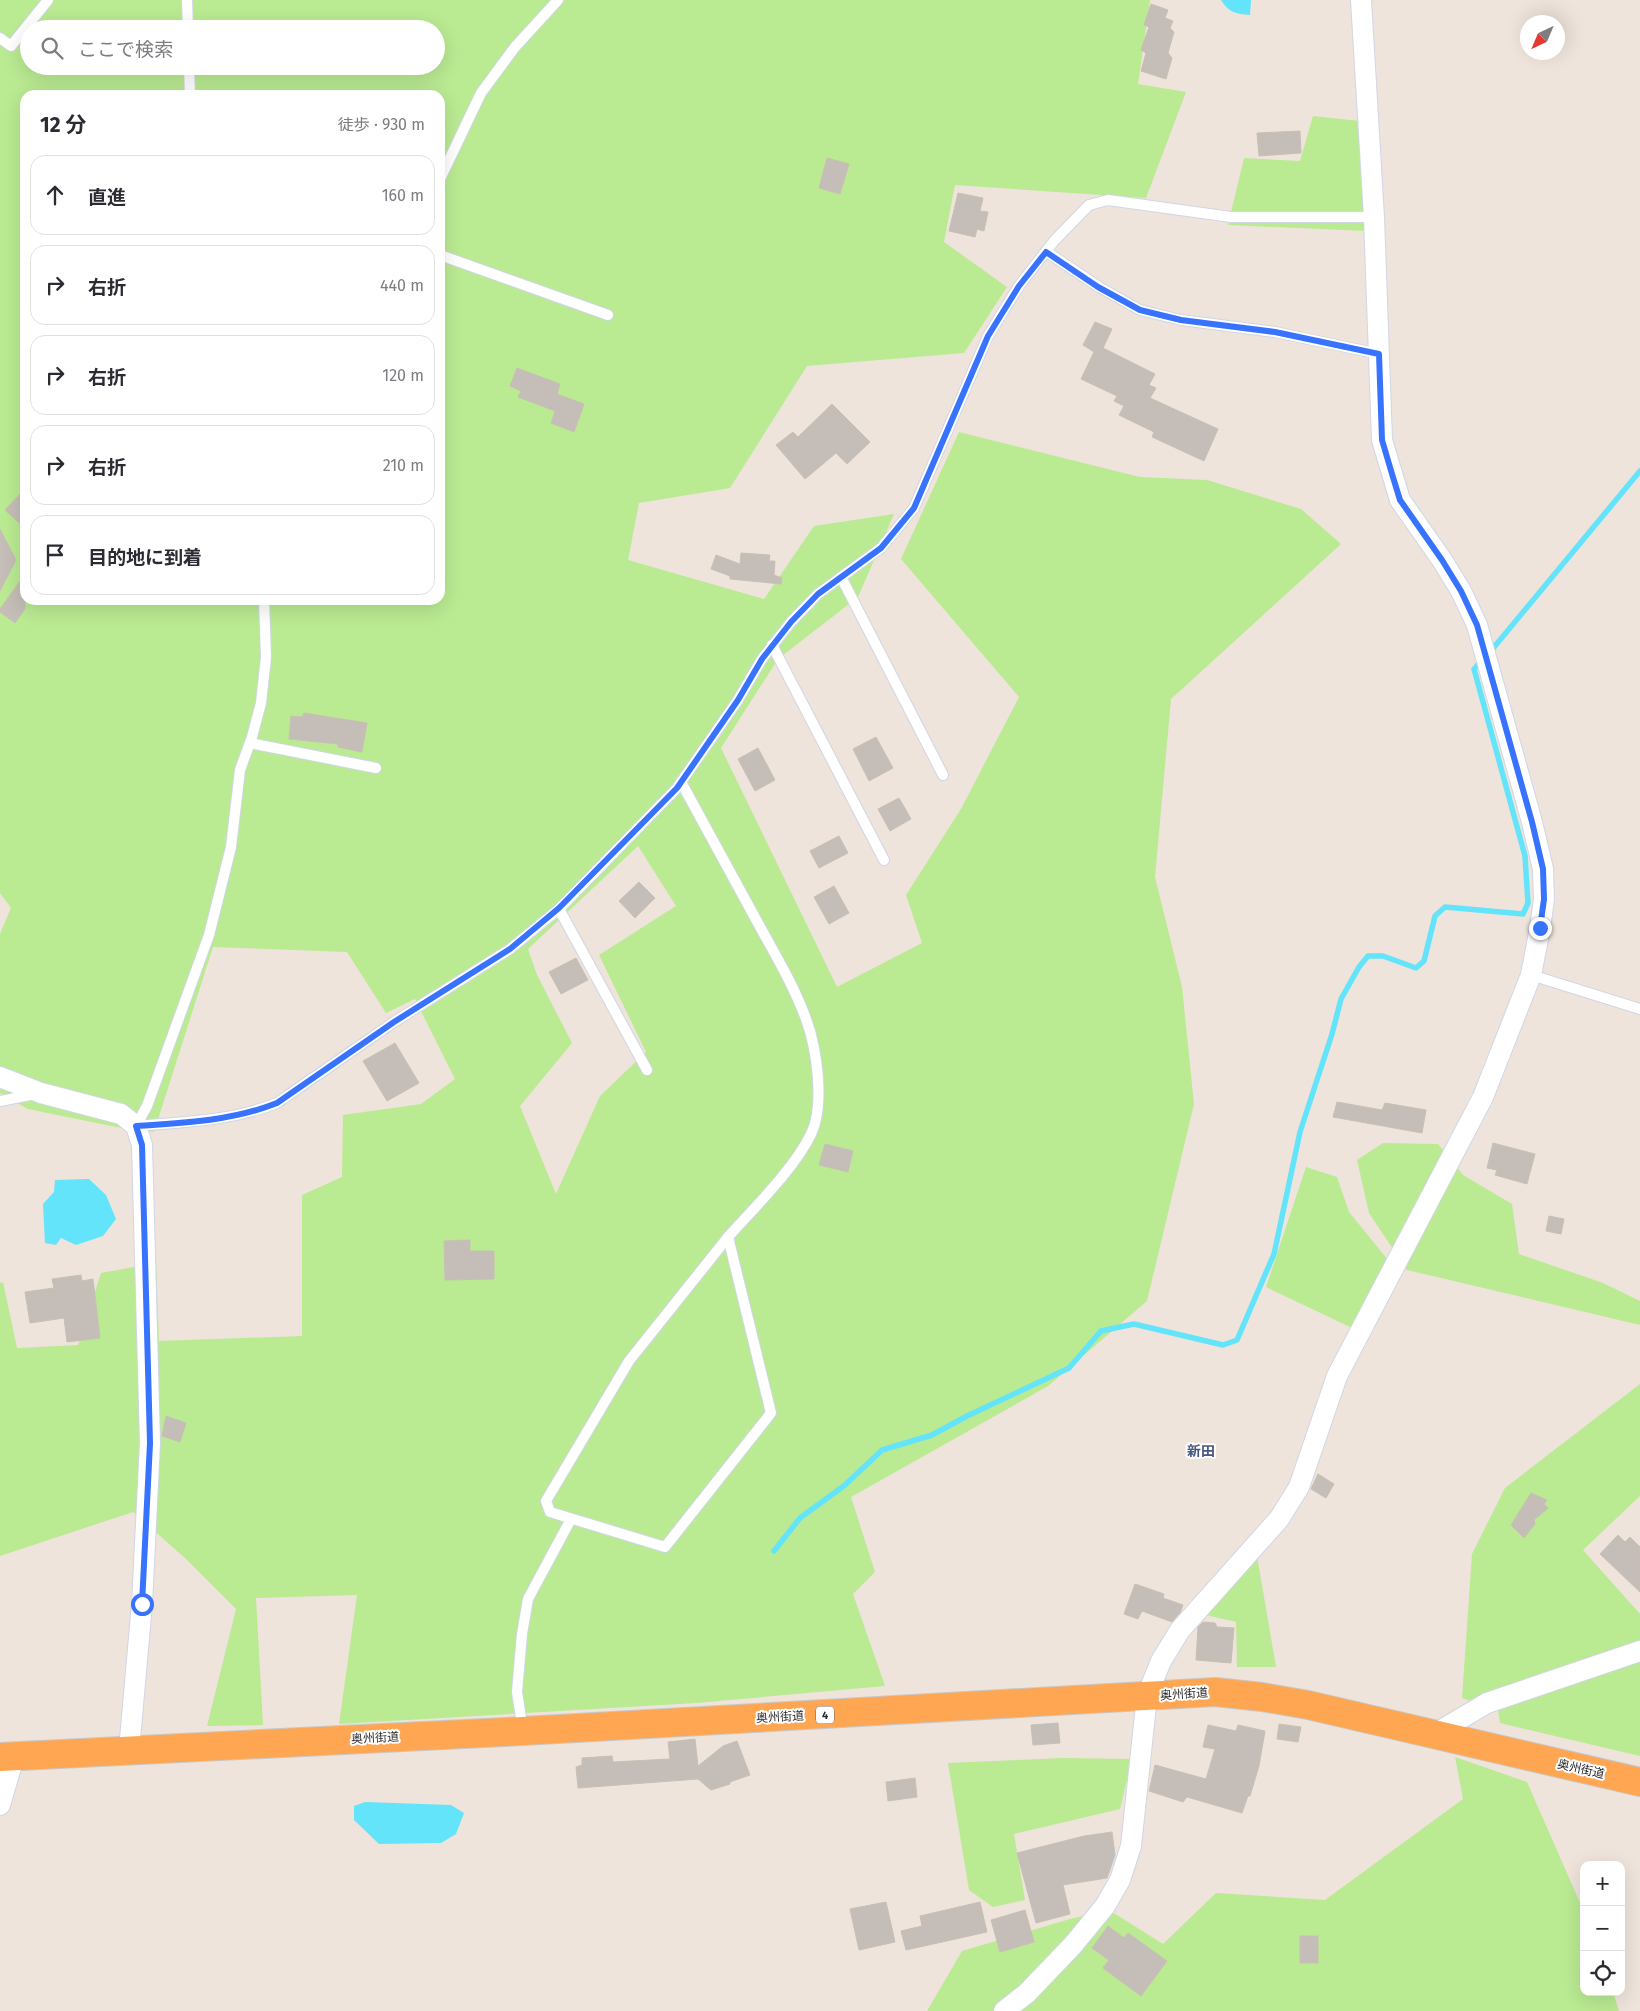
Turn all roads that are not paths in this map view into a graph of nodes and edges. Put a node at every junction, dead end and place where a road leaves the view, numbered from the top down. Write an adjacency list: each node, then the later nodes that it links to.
1 (48, 0): 5 (lane)
2 (187, 0): 6 (lane)
3 (558, 0): 11 (lane)
4 (1361, 0): 12 (street)
5 (32, 20)
6 (188, 20)
7 (20, 35): 8 (lane)
8 (0, 38)
9 (189, 75): 10 (lane)
10 (190, 90)
11 (445, 169)
12 (1374, 218): 13 (lane); 16 (street)
13 (1046, 252): 16 (lane); 17 (lane)
14 (445, 257): 15 (lane)
15 (608, 315)
16 (1379, 354): 26 (street)
17 (840, 577): 19 (lane); 22 (lane)
18 (264, 605): 20 (lane)
19 (772, 645): 23 (lane); 24 (lane)
20 (250, 743): 21 (lane); 32 (lane)
21 (376, 768)
22 (943, 775)
23 (681, 782): 25 (lane); 33 (lane)
24 (884, 860)
25 (559, 908): 28 (lane); 32 (lane)
26 (1531, 975): 27 (lane); 36 (street)
27 (1640, 1009)
28 (647, 1070)
29 (0, 1077): 30 (street)
30 (41, 1093): 31 (lane); 32 (street)
31 (0, 1101)
32 (136, 1126): 39 (street)
33 (728, 1237): 34 (lane); 34 (lane)
34 (570, 1519): 37 (lane)
35 (1640, 1651): 38 (street)
36 (1147, 1696): 37 (highway, 奥州街道 / 4); 38 (highway, 奥州街道 / 4); 43 (street)
37 (523, 1731): 39 (highway, 奥州街道 / 4)
38 (1433, 1735): 41 (highway, 奥州街道 / 4)
39 (129, 1750): 40 (highway, 奥州街道 / 4)
40 (7, 1757): 42 (street)
41 (1640, 1782)
42 (0, 1805)
43 (1004, 2011)

